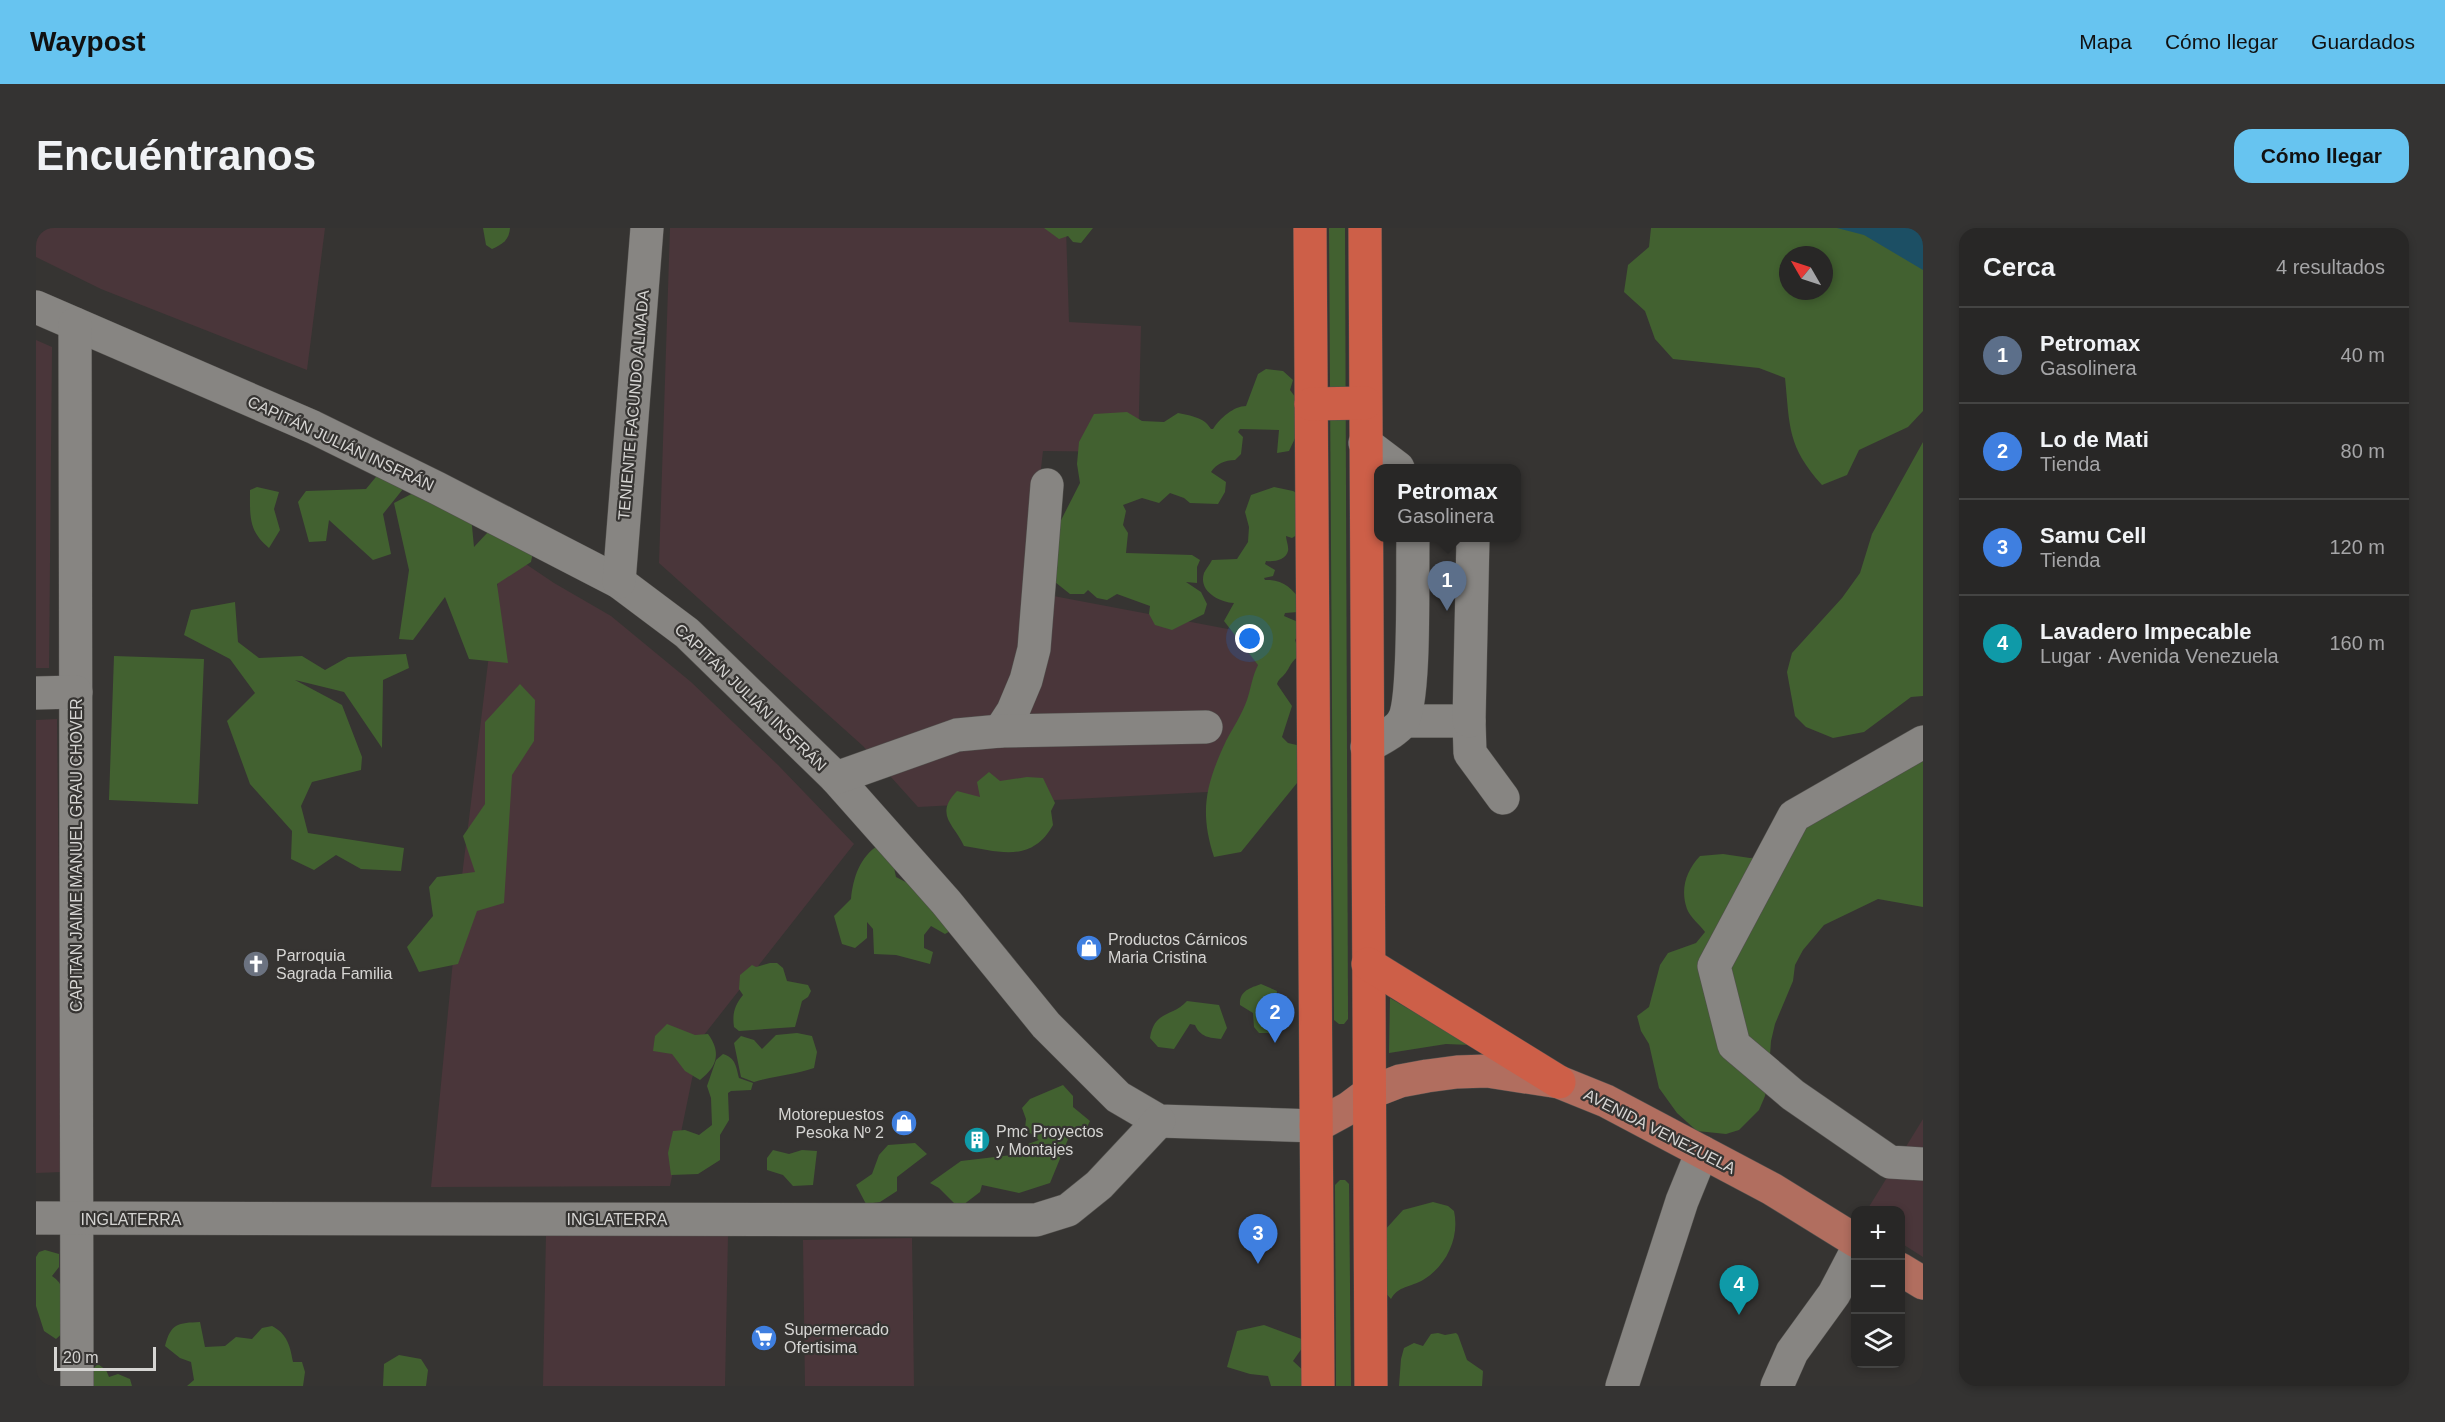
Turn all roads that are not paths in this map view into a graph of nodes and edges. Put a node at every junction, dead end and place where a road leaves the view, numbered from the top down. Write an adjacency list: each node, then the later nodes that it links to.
1 (647, 228): 13 (street, TENIENTE FACUNDO ALMADA)
2 (1310, 228): 7 (highway)
3 (1365, 228): 6 (highway)
4 (36, 307): 5 (street, CAPITÁN JULIÁN INSFRÁN)
5 (75, 324): 13 (street, CAPITÁN JULIÁN INSFRÁN); 14 (street, CAPITAN JAIME MANUEL GRAU CHOVER)
6 (1365, 403): 7 (highway); 8 (highway)
7 (1311, 404): 28 (highway)
8 (1365, 443): 9 (street); 21 (highway)
9 (1393, 464)
10 (1047, 485): 19 (street)
11 (1413, 542): 16 (street)
12 (1473, 542): 17 (street)
13 (619, 582): 22 (street, CAPITÁN JULIÁN INSFRÁN)
14 (76, 692): 15 (street); 32 (street, CAPITAN JAIME MANUEL GRAU CHOVER)
15 (36, 693)
16 (1403, 721): 17 (street); 21 (street)
17 (1469, 721): 23 (street)
18 (1206, 727): 19 (street)
19 (1000, 731): 22 (street)
20 (1923, 741): 30 (street)
21 (1367, 747): 24 (highway)
22 (836, 778): 27 (street, CAPITÁN JULIÁN INSFRÁN)
23 (1503, 798)
24 (1368, 964): 25 (highway); 26 (highway)
25 (1559, 1082): 26 (main road, AVENIDA VENEZUELA); 29 (main road, AVENIDA VENEZUELA)
26 (1369, 1093): 28 (main road, AVENIDA VENEZUELA); 39 (highway)
27 (1159, 1120): 28 (street, CAPITÁN JULIÁN INSFRÁN); 32 (street, INGLATERRA)
28 (1316, 1126): 38 (highway)
29 (1702, 1152): 33 (main road, AVENIDA VENEZUELA); 40 (street)
30 (1923, 1164)
31 (36, 1218): 32 (street, INGLATERRA)
32 (76, 1219): 37 (street, CAPITAN JAIME MANUEL GRAU CHOVER)
33 (1851, 1238)
34 (1852, 1260): 41 (street)
35 (1905, 1272): 36 (main road)
36 (1923, 1283)
37 (77, 1386)
38 (1318, 1386)
39 (1371, 1386)
40 (1622, 1386)
41 (1777, 1386)

